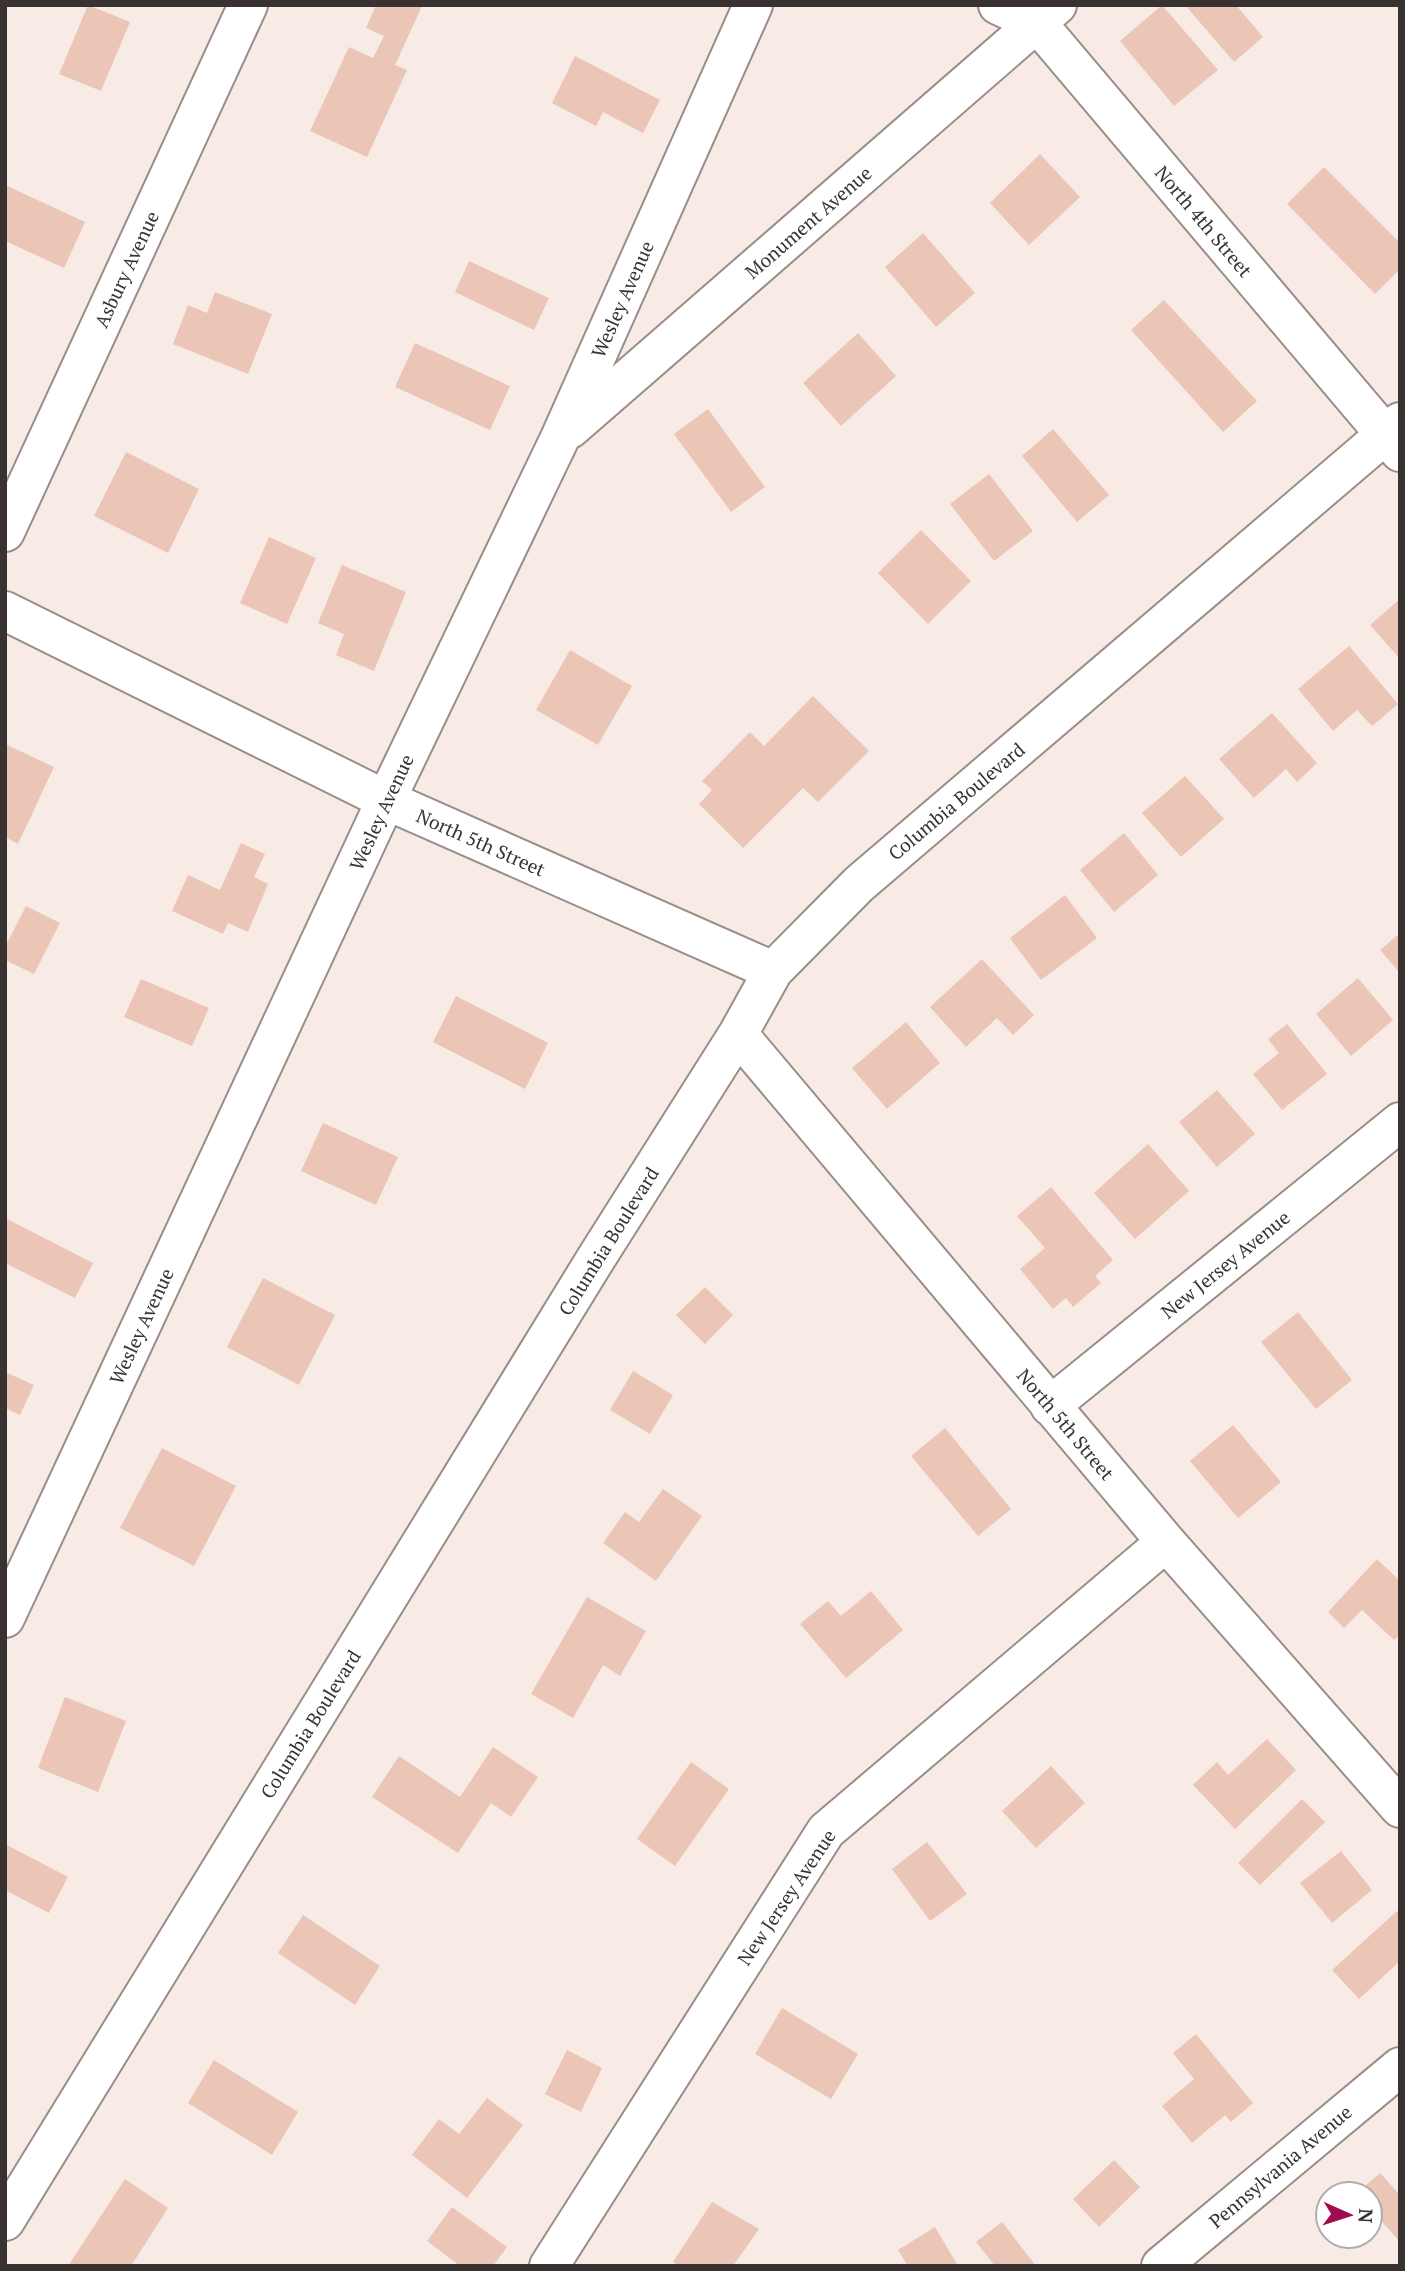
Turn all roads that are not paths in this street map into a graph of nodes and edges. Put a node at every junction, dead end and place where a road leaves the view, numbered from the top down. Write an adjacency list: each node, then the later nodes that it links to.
1 (248, 5): 7 (street, Asbury Avenue)
2 (753, 5): 6 (street, Wesley Avenue)
3 (998, 5): 4 (street, North 4th Street)
4 (1047, 14): 5 (street, North 4th Street); 6 (street, Monument Avenue)
5 (1395, 437): 10 (street, Columbia Boulevard)
6 (560, 438): 9 (street, Wesley Avenue)
7 (5, 532)
8 (5, 611): 9 (street, North 5th Street)
9 (386, 800): 10 (street, North 5th Street); 15 (street, Wesley Avenue)
10 (773, 971): 11 (street, Columbia Boulevard)
11 (738, 1034): 13 (street, North 5th Street); 18 (street, Columbia Boulevard)
12 (1400, 1122): 13 (street, New Jersey Avenue)
13 (1050, 1406): 14 (street, North 5th Street)
14 (1166, 1542): 16 (street, North 5th Street); 19 (street, New Jersey Avenue)
15 (5, 1618)
16 (1393, 1785)
17 (1400, 2067): 20 (street, Pennsylvania Avenue)
18 (5, 2221)
19 (549, 2266)
20 (1161, 2266)

